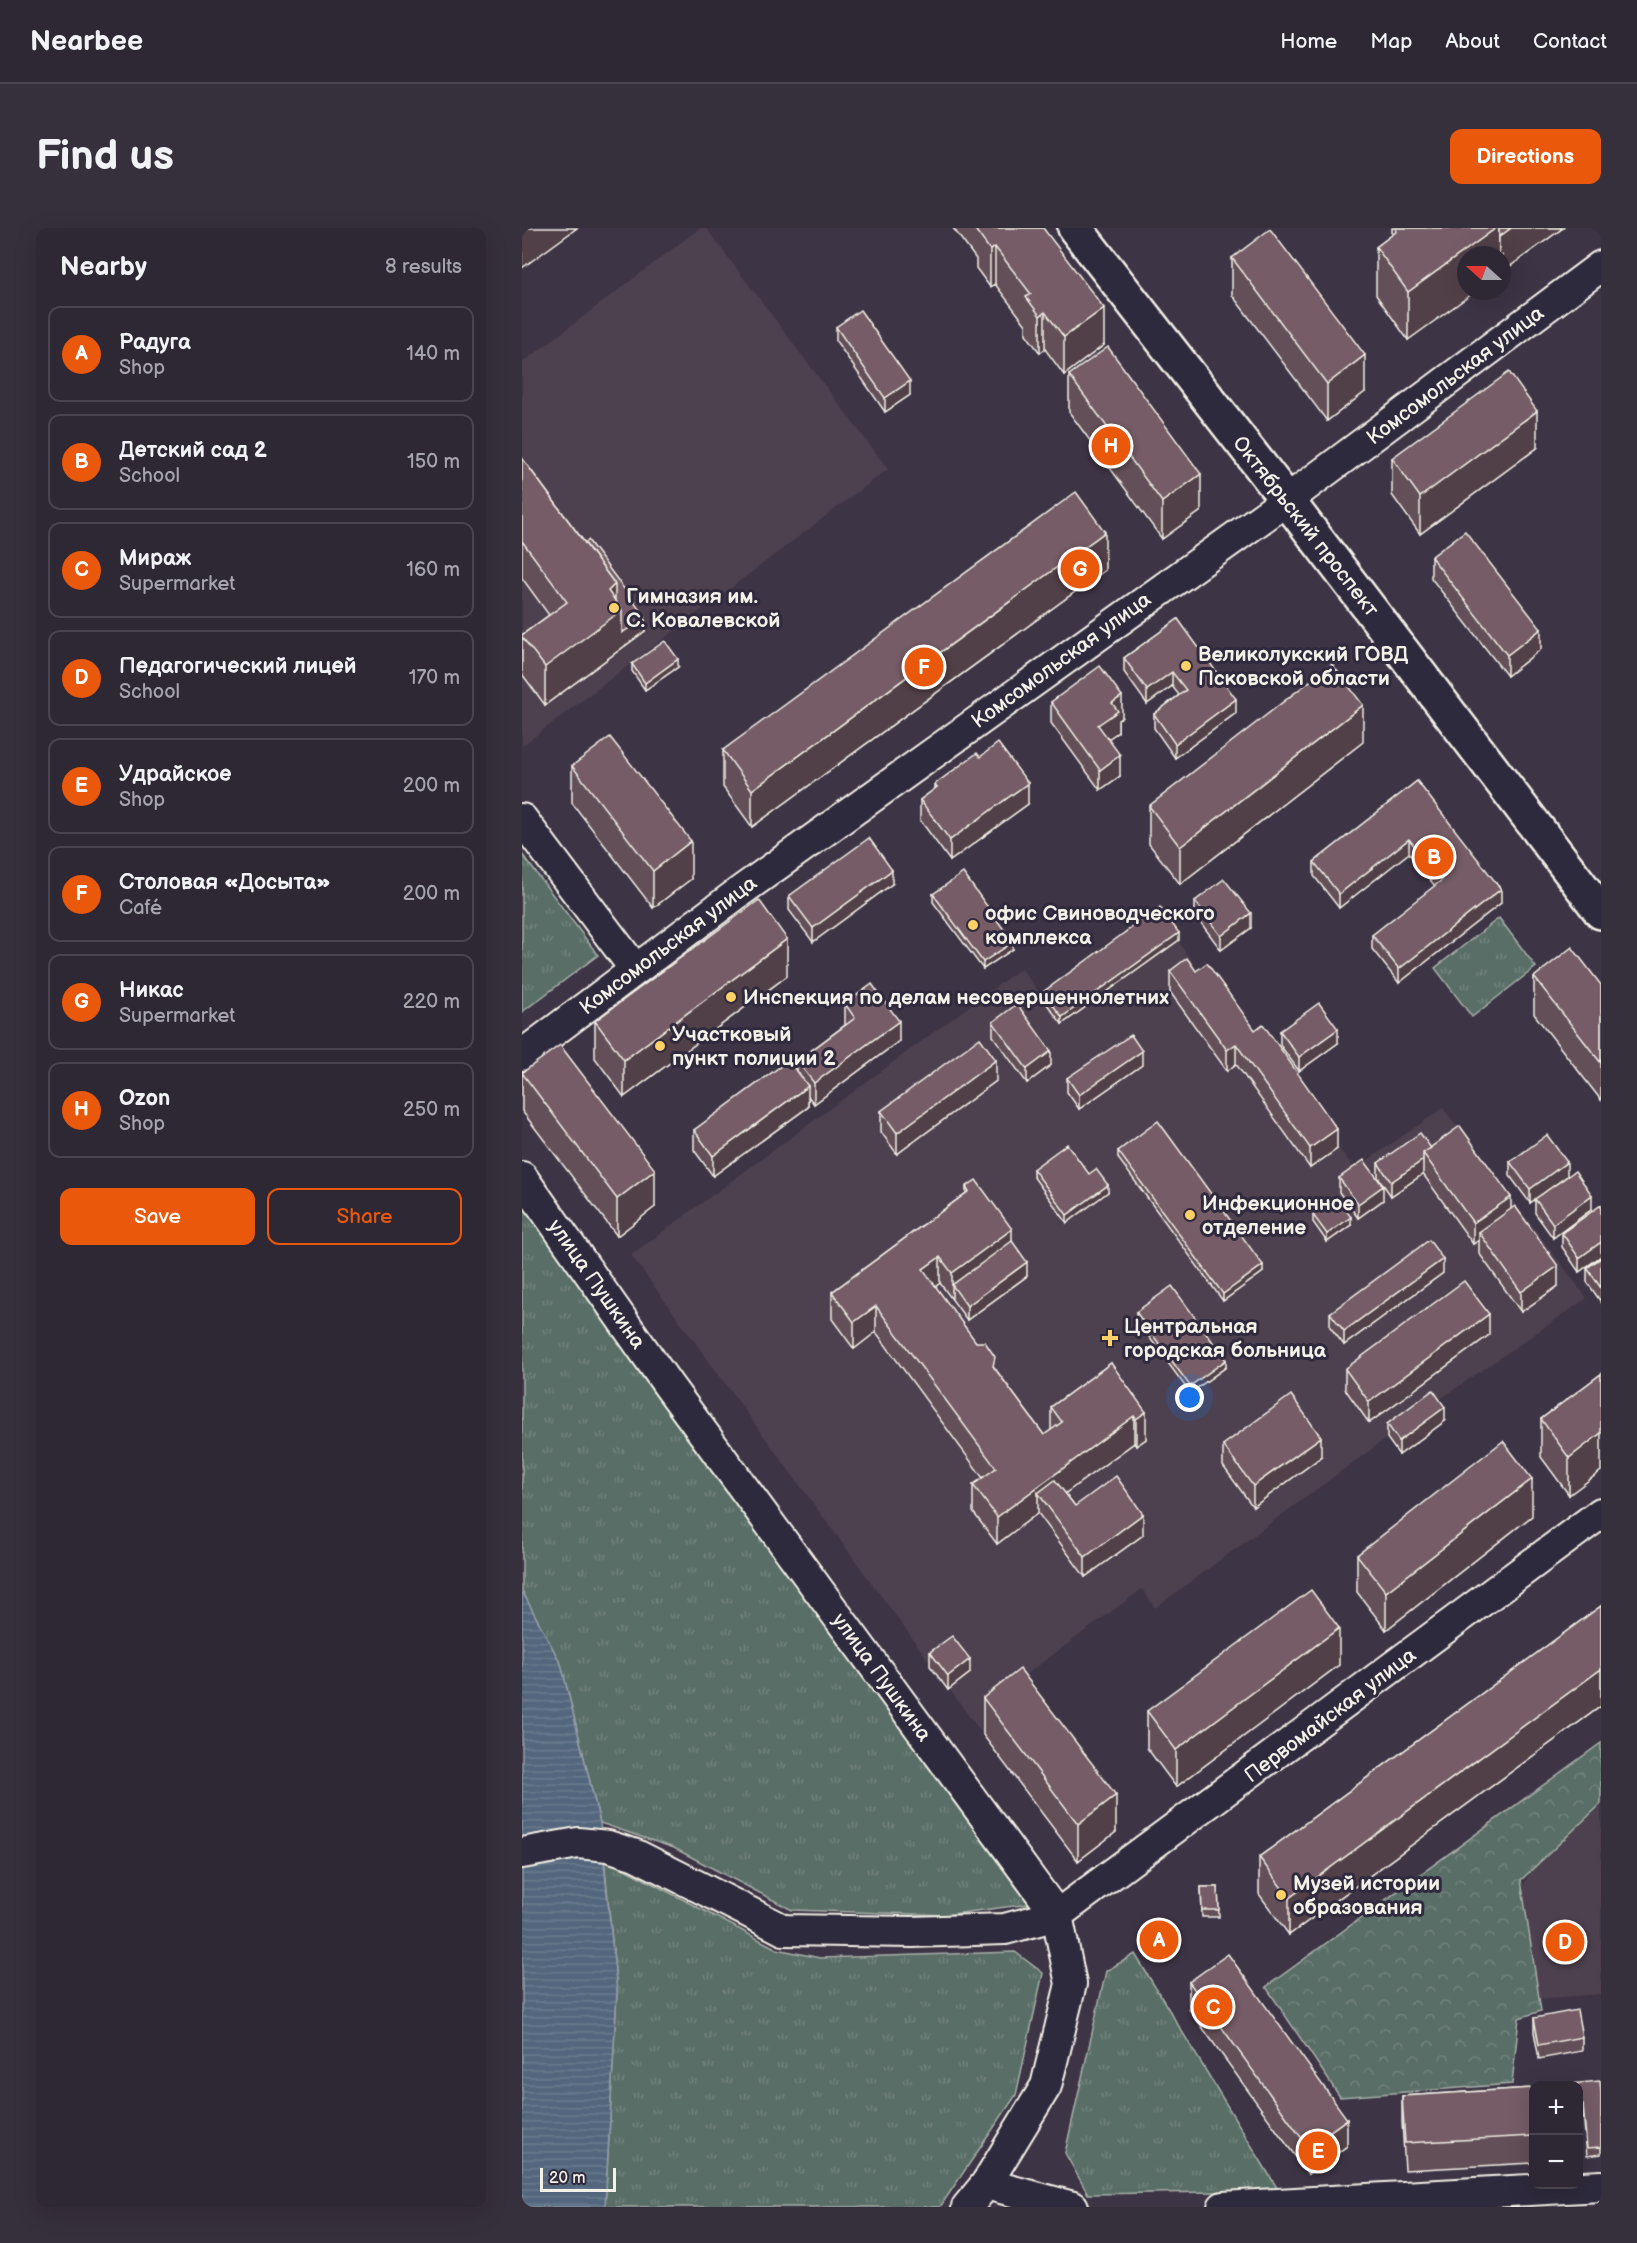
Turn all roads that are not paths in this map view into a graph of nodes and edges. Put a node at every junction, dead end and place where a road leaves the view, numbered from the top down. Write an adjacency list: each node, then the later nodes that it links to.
1 (1075, 228): 3 (main road, Октябрьский проспект)
2 (1601, 266): 3 (street, Комсомольская улица)
3 (1287, 500): 5 (main road, Октябрьский проспект); 6 (street, Комсомольская улица)
4 (522, 819): 6 (street)
5 (1601, 912)
6 (635, 969): 7 (street, Комсомольская улица)
7 (522, 1055)
8 (522, 1178): 11 (street, улица Пушкина)
9 (1601, 1513): 11 (street, Первомайская улица)
10 (522, 1852): 11 (street)
11 (1057, 1915): 12 (street, улица Пушкина)
12 (986, 2184): 14 (street, улица Пушкина); 15 (street)
13 (1601, 2186): 16 (street)
14 (967, 2207)
15 (1073, 2207)
16 (1223, 2207)

